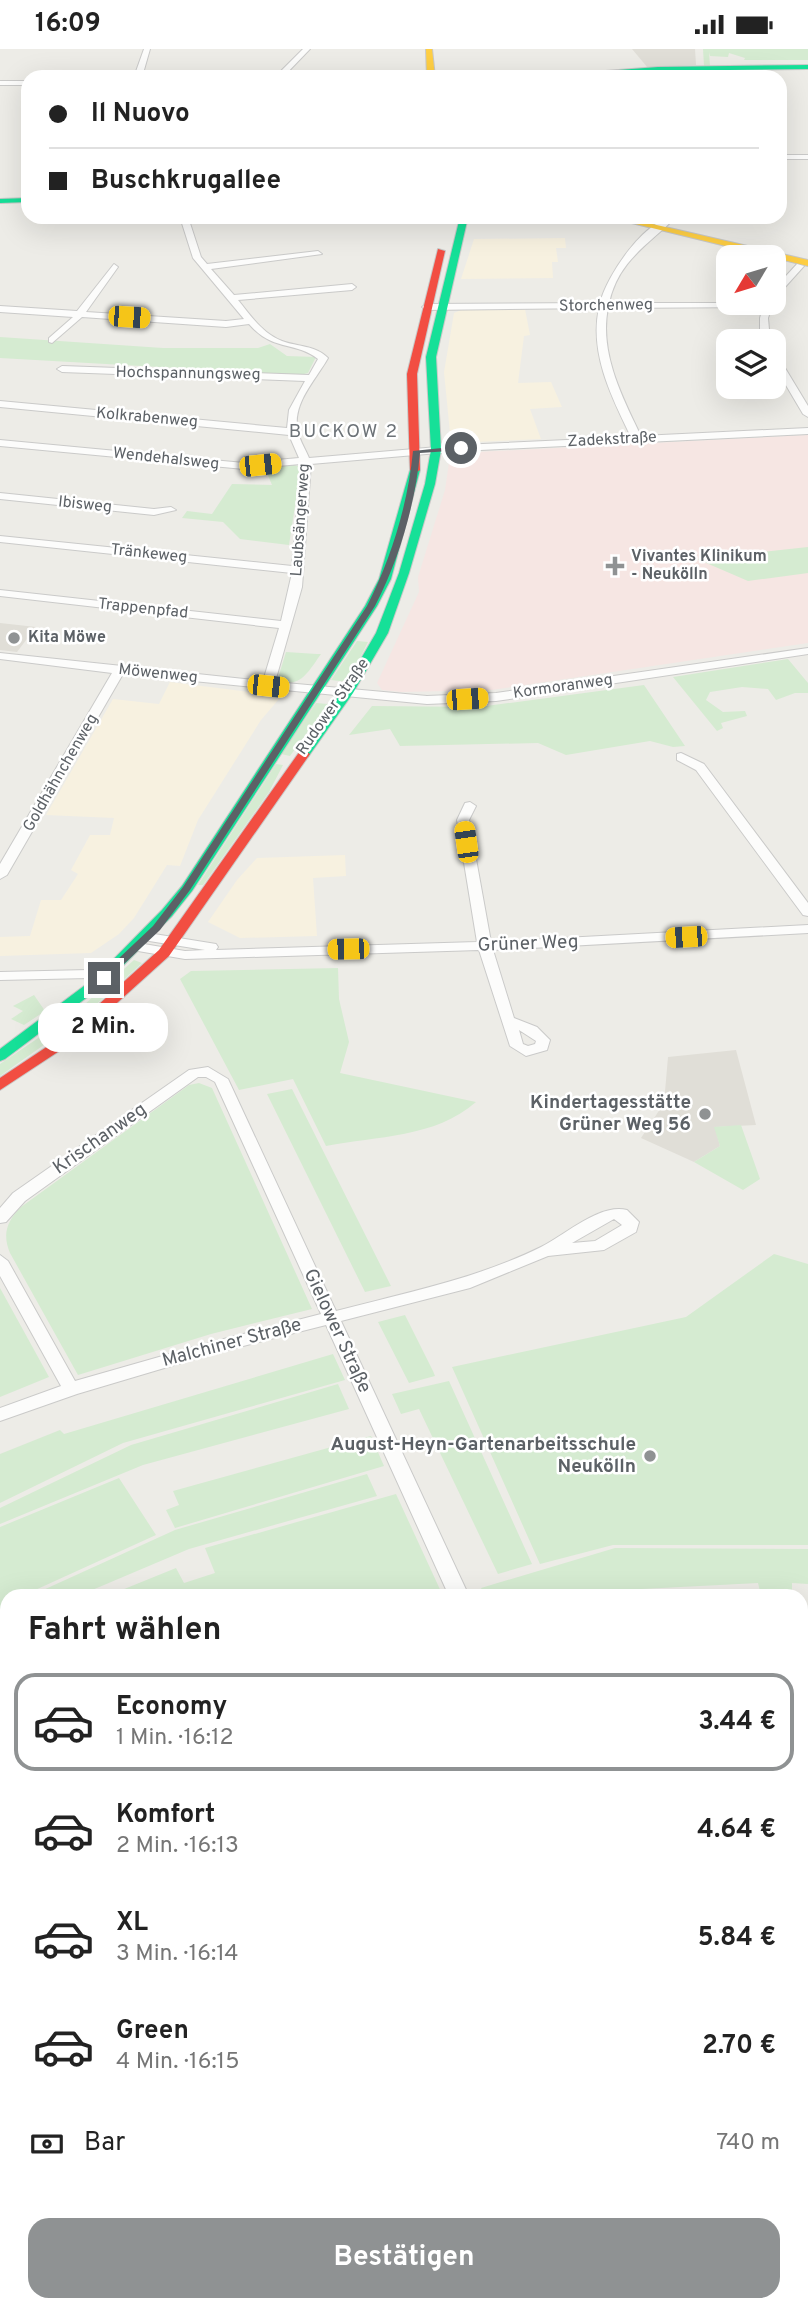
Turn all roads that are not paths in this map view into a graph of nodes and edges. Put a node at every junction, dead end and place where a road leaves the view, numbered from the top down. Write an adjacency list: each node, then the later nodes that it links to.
1 (147, 49): 7 (street)
2 (307, 49): 8 (street)
3 (429, 49): 9 (main road)
4 (443, 49): 10 (main road)
5 (703, 69): 6 (main road); 11 (main road); 12 (main road)
6 (808, 69)
7 (140, 70)
8 (286, 70)
9 (436, 70)
10 (438, 70)
11 (681, 70)
12 (686, 70)
13 (0, 83): 14 (street)
14 (21, 83)
15 (787, 157): 16 (street)
16 (808, 157)
17 (21, 200): 18 (main road)
18 (0, 201)
19 (186, 224): 31 (street)
20 (455, 224): 37 (main road, Rudower Straße)
21 (456, 224): 38 (main road, Rudower Straße)
22 (625, 224): 25 (main road)
23 (633, 224): 25 (main road)
24 (661, 224): 25 (street)
25 (651, 230): 26 (main road); 29 (main road); 36 (street)
26 (716, 246)
27 (318, 254): 31 (street)
28 (786, 261): 29 (main road)
29 (806, 263): 32 (street)
30 (114, 267): 40 (street)
31 (203, 267): 34 (street)
32 (786, 283)
33 (352, 287): 34 (street)
34 (233, 298): 41 (street)
35 (716, 304): 36 (street, Storchenweg)
36 (604, 306): 38 (street, Storchenweg); 50 (street)
37 (426, 307): 38 (street); 53 (main road, Rudower Straße)
38 (443, 308): 52 (main road, Rudower Straße)
39 (0, 309): 40 (street)
40 (80, 314): 41 (street); 42 (street)
41 (251, 321): 44 (street)
42 (52, 339)
43 (62, 369): 44 (street, Hochspannungsweg)
44 (313, 378): 49 (street)
45 (786, 378): 47 (street)
46 (0, 404): 49 (street, Kolkrabenweg)
47 (808, 414)
48 (808, 431): 50 (street, Zadekstraße)
49 (293, 432): 54 (street, Laubsängerweg)
50 (637, 439): 52 (street, Zadekstraße)
51 (0, 443): 54 (street, Wendehalsweg)
52 (436, 450): 53 (street, Zadekstraße); 66 (main road, Rudower Straße)
53 (417, 451): 54 (street, Wendehalsweg); 65 (main road, Rudower Straße)
54 (307, 460): 58 (street, Laubsängerweg)
55 (0, 496): 56 (street, Ibisweg)
56 (171, 510)
57 (0, 539): 58 (street, Tränkeweg)
58 (298, 570): 60 (street, Laubsängerweg)
59 (0, 593): 60 (street, Trappenpfad)
60 (287, 625): 64 (street, Laubsängerweg)
61 (808, 651): 66 (street, Kormoranweg)
62 (0, 656): 63 (street, Möwenweg)
63 (120, 670): 64 (street, Möwenweg); 69 (street, Goldhähnchenweg)
64 (268, 686): 65 (street, Möwenweg)
65 (316, 690): 66 (street, Kormoranweg); 72 (main road, Rudower Straße)
66 (347, 693): 74 (main road, Rudower Straße)
67 (681, 757): 70 (street)
68 (471, 806): 73 (street)
69 (0, 875)
70 (808, 912)
71 (808, 929): 73 (street, Grüner Weg)
72 (143, 942): 74 (street, Grüner Weg); 76 (main road, Rudower Straße)
73 (485, 946): 74 (street, Grüner Weg); 77 (street)
74 (168, 947): 80 (main road, Rudower Straße)
75 (0, 976): 76 (street)
76 (104, 978): 78 (main road, Rudower Straße)
77 (507, 1020)
78 (0, 1056)
79 (208, 1072): 81 (street, Krischanweg); 84 (street, Gielower Straße)
80 (0, 1085)
81 (0, 1218)
82 (546, 1251): 84 (street, Malchiner Straße)
83 (0, 1261): 85 (street)
84 (330, 1317): 85 (street, Malchiner Straße); 87 (street, Gielower Straße)
85 (71, 1389): 86 (street, Malchiner Straße)
86 (0, 1415)
87 (456, 1589)

